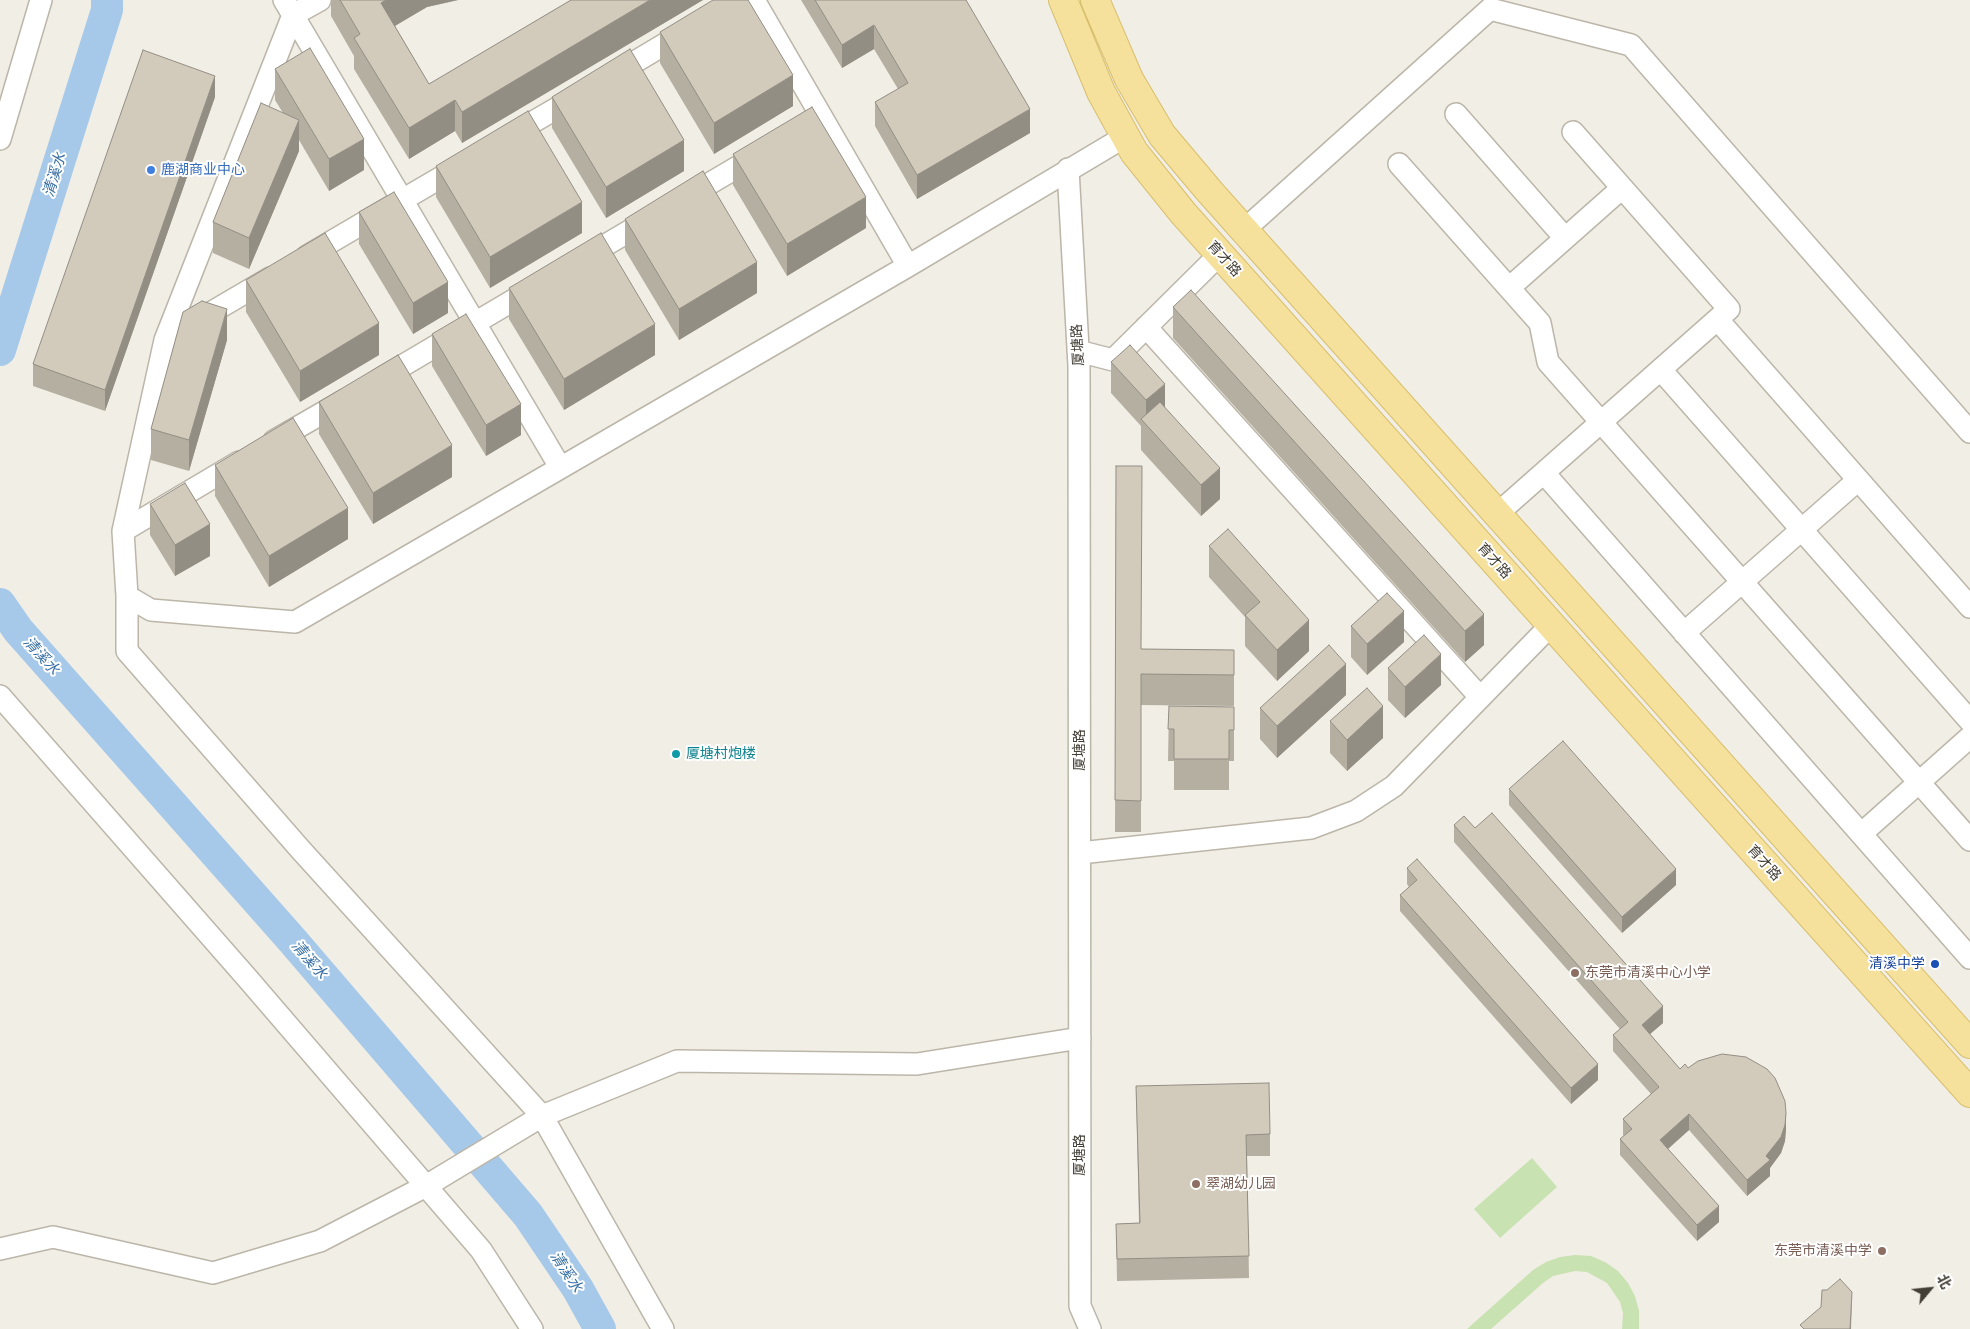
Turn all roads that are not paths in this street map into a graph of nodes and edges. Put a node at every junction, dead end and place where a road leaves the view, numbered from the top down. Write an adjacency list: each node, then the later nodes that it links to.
1 (41, 0): 11 (street)
2 (320, 0): 6 (street)
3 (754, 0): 20 (street)
4 (1063, 0): 10 (main road, 育才路)
5 (1095, 0): 17 (main road)
6 (289, 8): 16 (street); 25 (street)
7 (706, 20): 16 (street)
8 (1456, 114): 18 (street)
9 (1573, 132): 15 (street)
10 (1126, 136): 14 (street); 19 (main road, 育才路)
11 (0, 139)
12 (771, 148): 23 (street)
13 (1399, 164): 21 (street)
14 (1068, 169): 20 (street); 26 (street, 厦塘路)
15 (1622, 188): 18 (street); 22 (street)
16 (402, 200): 23 (street); 25 (street)
17 (1244, 230): 29 (street); 33 (main road)
18 (1565, 238): 21 (street)
19 (1220, 254): 24 (street); 39 (main road, 育才路)
20 (908, 266): 30 (street)
21 (1509, 288): 28 (street)
22 (1718, 320): 27 (street); 32 (street)
23 (475, 323): 30 (street); 35 (street)
24 (1146, 327): 26 (street); 42 (street)
25 (165, 340): 35 (street)
26 (1078, 350): 48 (street, 厦塘路)
27 (1661, 370): 28 (street); 34 (street)
28 (1602, 422): 31 (street); 36 (street)
29 (1970, 432)
30 (560, 467): 37 (street)
31 (1544, 473): 33 (street); 40 (street)
32 (1858, 480): 34 (street); 38 (street)
33 (1497, 514): 51 (main road)
34 (1802, 530): 36 (street); 43 (street)
35 (123, 531): 37 (street)
36 (1743, 581): 40 (street); 45 (street)
37 (127, 596): 53 (street)
38 (1970, 607)
39 (1551, 624): 42 (street); 52 (main road, 育才路)
40 (1684, 633): 46 (street)
41 (0, 696): 54 (street)
42 (1480, 698): 48 (street)
43 (1970, 721)
44 (1970, 737): 45 (street)
45 (1919, 782): 46 (street); 47 (street)
46 (1861, 834): 49 (street)
47 (1970, 840)
48 (1080, 853): 50 (street, 厦塘路)
49 (1966, 945)
50 (1080, 1038): 53 (street); 58 (street, 厦塘路)
51 (1970, 1044)
52 (1970, 1093)
53 (542, 1116): 54 (street); 57 (street)
54 (426, 1186): 55 (street); 56 (street)
55 (0, 1248)
56 (532, 1329)
57 (663, 1329)
58 (1090, 1329)

